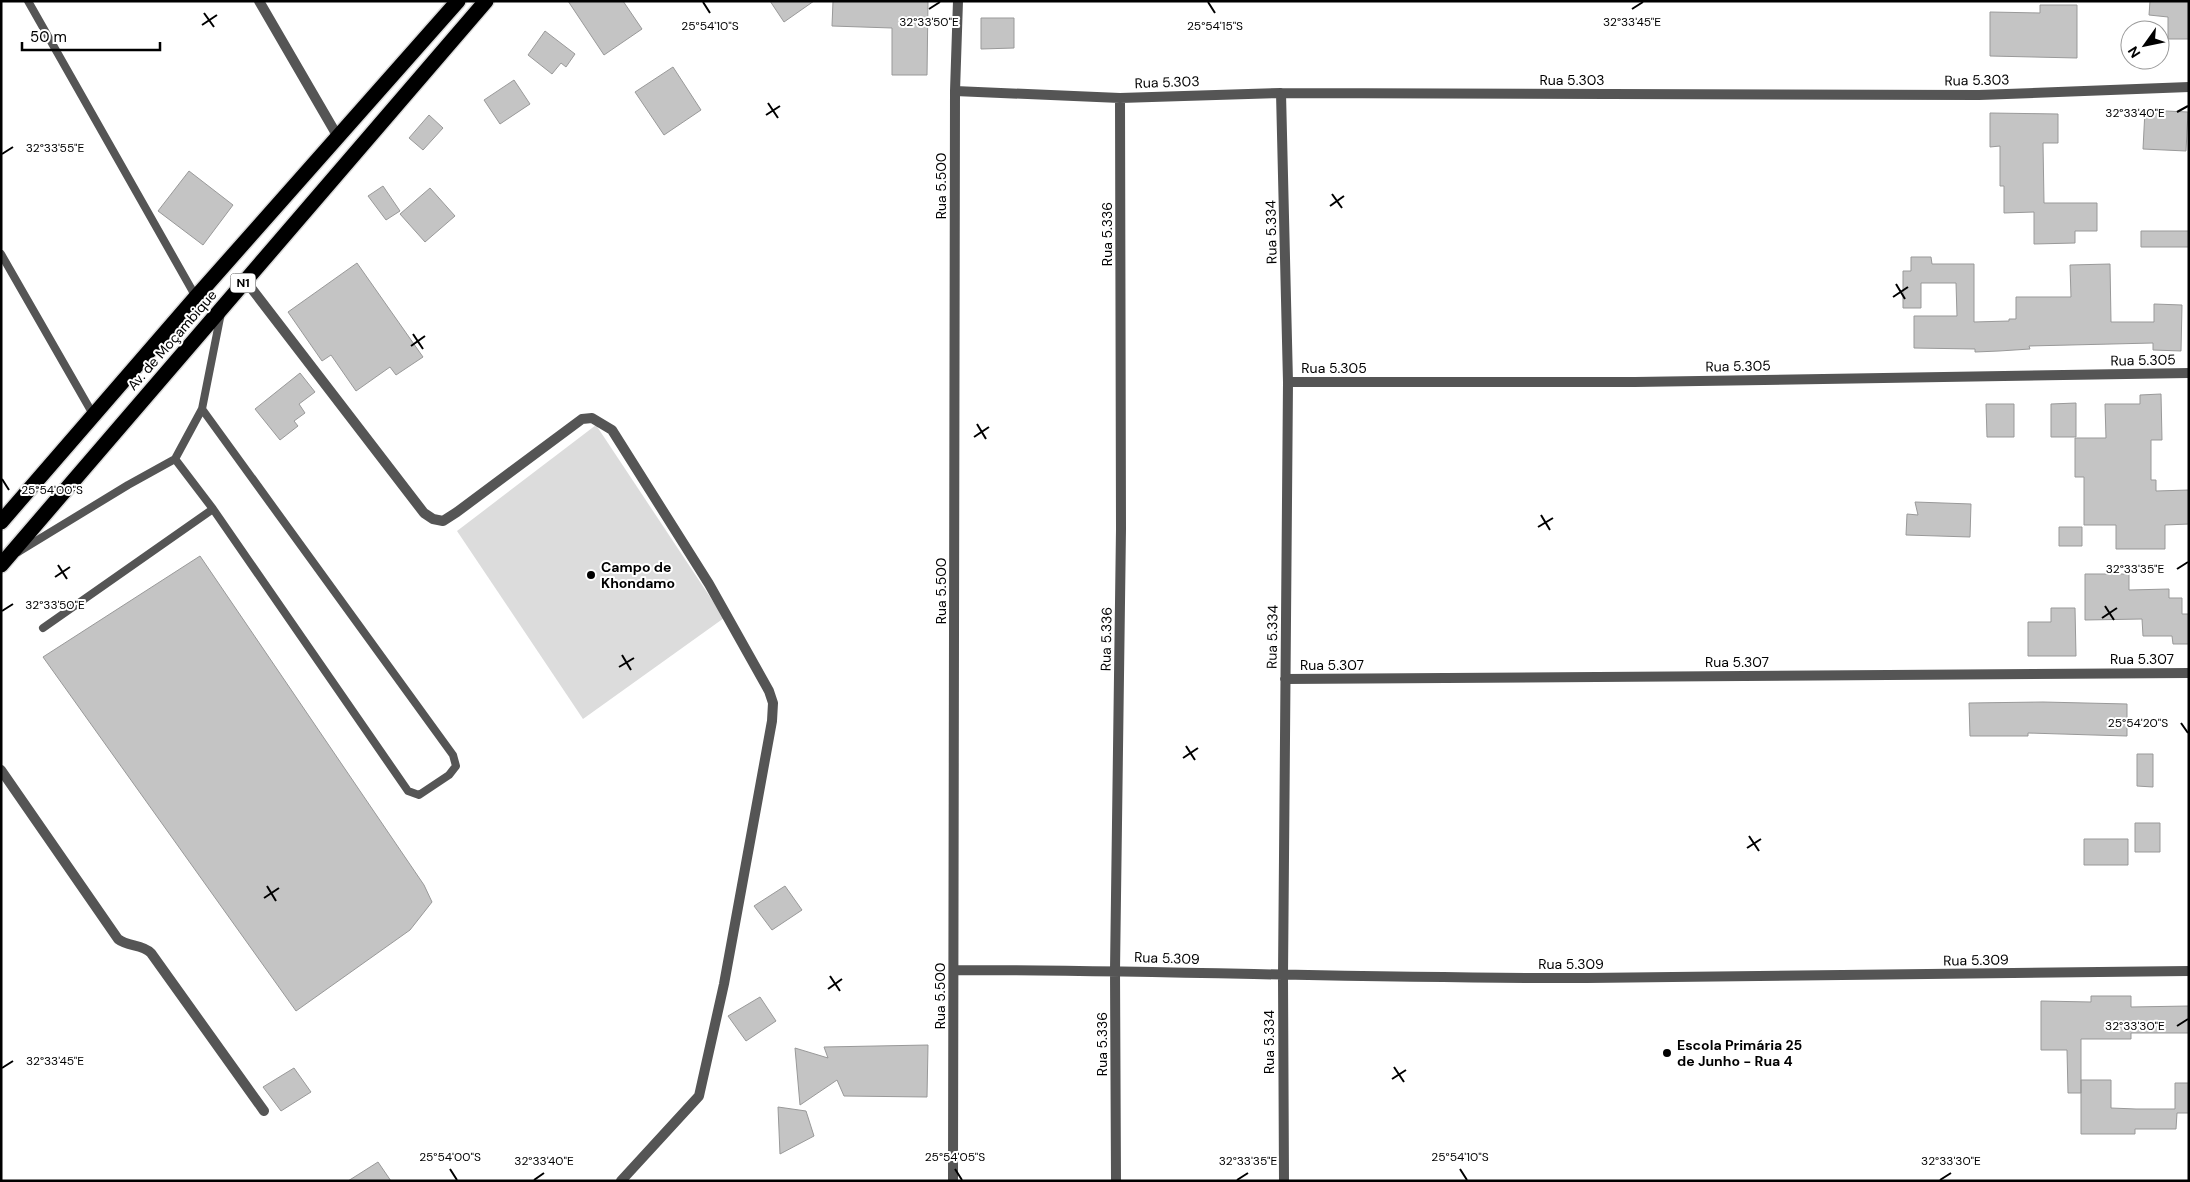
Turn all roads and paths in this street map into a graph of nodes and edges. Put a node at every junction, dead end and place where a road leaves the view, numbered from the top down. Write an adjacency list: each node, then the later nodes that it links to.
1 (28, 1): 13 (lane)
2 (259, 1): 10 (street)
3 (458, 1): 10 (highway, Av. de Moçambique / N1)
4 (486, 1): 12 (highway, Av. de Moçambique / N1)
5 (958, 1): 7 (street, Rua 5.500)
6 (2189, 87): 8 (street, Rua 5.303)
7 (955, 91): 9 (street, Rua 5.303); 27 (street, Rua 5.500)
8 (1281, 93): 9 (street, Rua 5.303); 16 (street, Rua 5.334)
9 (1120, 98): 28 (street, Rua 5.336)
10 (338, 137): 13 (highway, Av. de Moçambique / N1)
11 (1, 254): 18 (lane)
12 (245, 280): 14 (highway, Av. de Moçambique / N1); 32 (street)
13 (196, 297): 18 (highway, Av. de Moçambique / N1)
14 (222, 308): 17 (lane); 22 (highway, Av. de Moçambique / N1)
15 (2189, 373): 16 (street, Rua 5.305)
16 (1288, 382): 25 (street, Rua 5.334)
17 (202, 409): 19 (lane); 20 (lane)
18 (94, 416): 21 (highway, Av. de Moçambique / N1)
19 (176, 460): 20 (lane); 22 (lane)
20 (213, 509): 23 (lane)
21 (1, 522)
22 (4, 563)
23 (43, 628)
24 (2189, 673): 25 (street, Rua 5.307)
25 (1285, 679): 30 (street, Rua 5.334)
26 (1, 770): 31 (street)
27 (954, 970): 28 (street, Rua 5.309); 33 (street, Rua 5.500)
28 (1115, 970): 30 (street, Rua 5.309); 34 (street, Rua 5.336)
29 (2189, 971): 30 (street, Rua 5.309)
30 (1283, 976): 35 (street, Rua 5.334)
31 (264, 1111)
32 (621, 1181)
33 (953, 1181)
34 (1116, 1181)
35 (1284, 1181)

